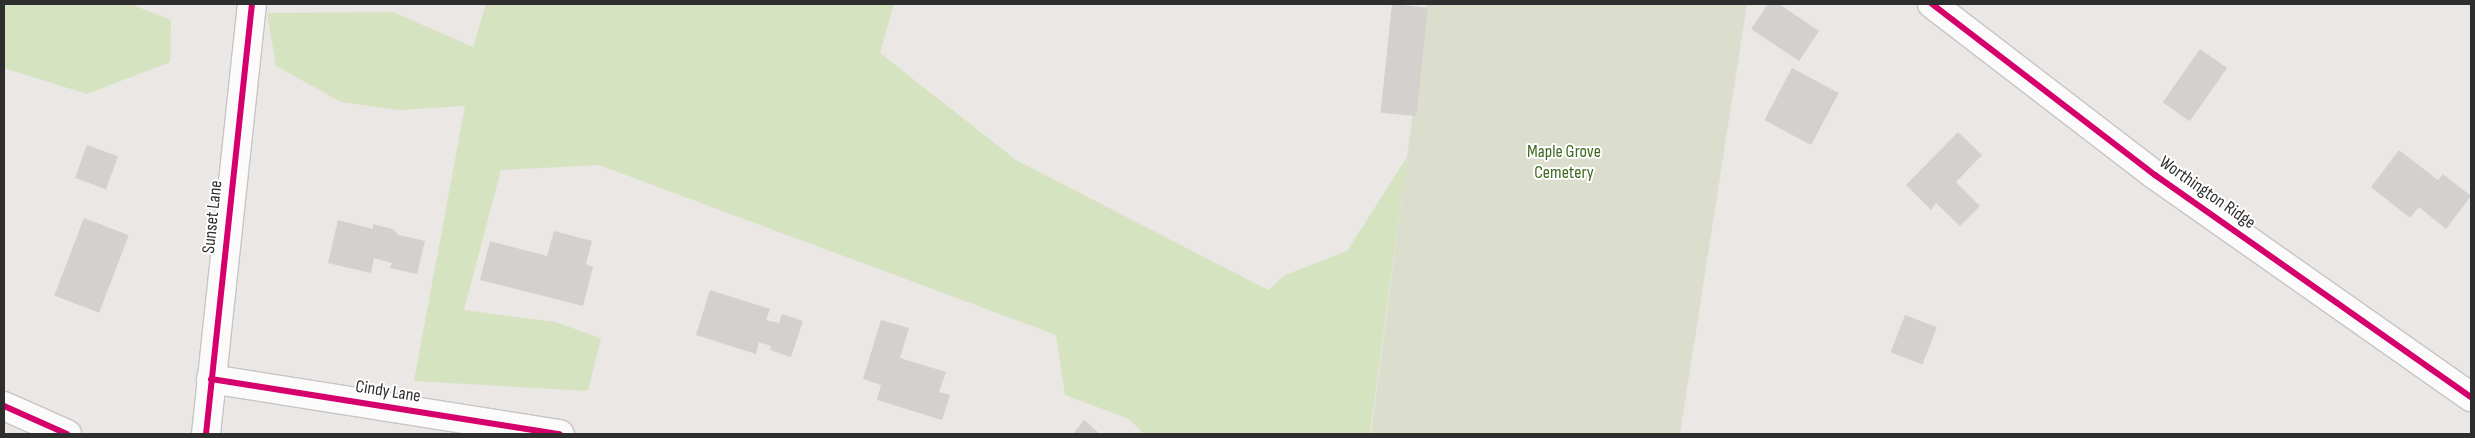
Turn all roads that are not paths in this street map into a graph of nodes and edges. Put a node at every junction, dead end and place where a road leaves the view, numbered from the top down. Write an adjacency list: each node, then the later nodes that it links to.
1 (252, 4): 3 (street, Sunset Lane)
2 (1932, 4): 4 (street, Worthington Ridge)
3 (211, 379): 7 (street, Sunset Lane); 8 (street, Cindy Lane)
4 (2471, 397)
5 (4, 406): 6 (street)
6 (67, 434)
7 (206, 434)
8 (560, 434)

